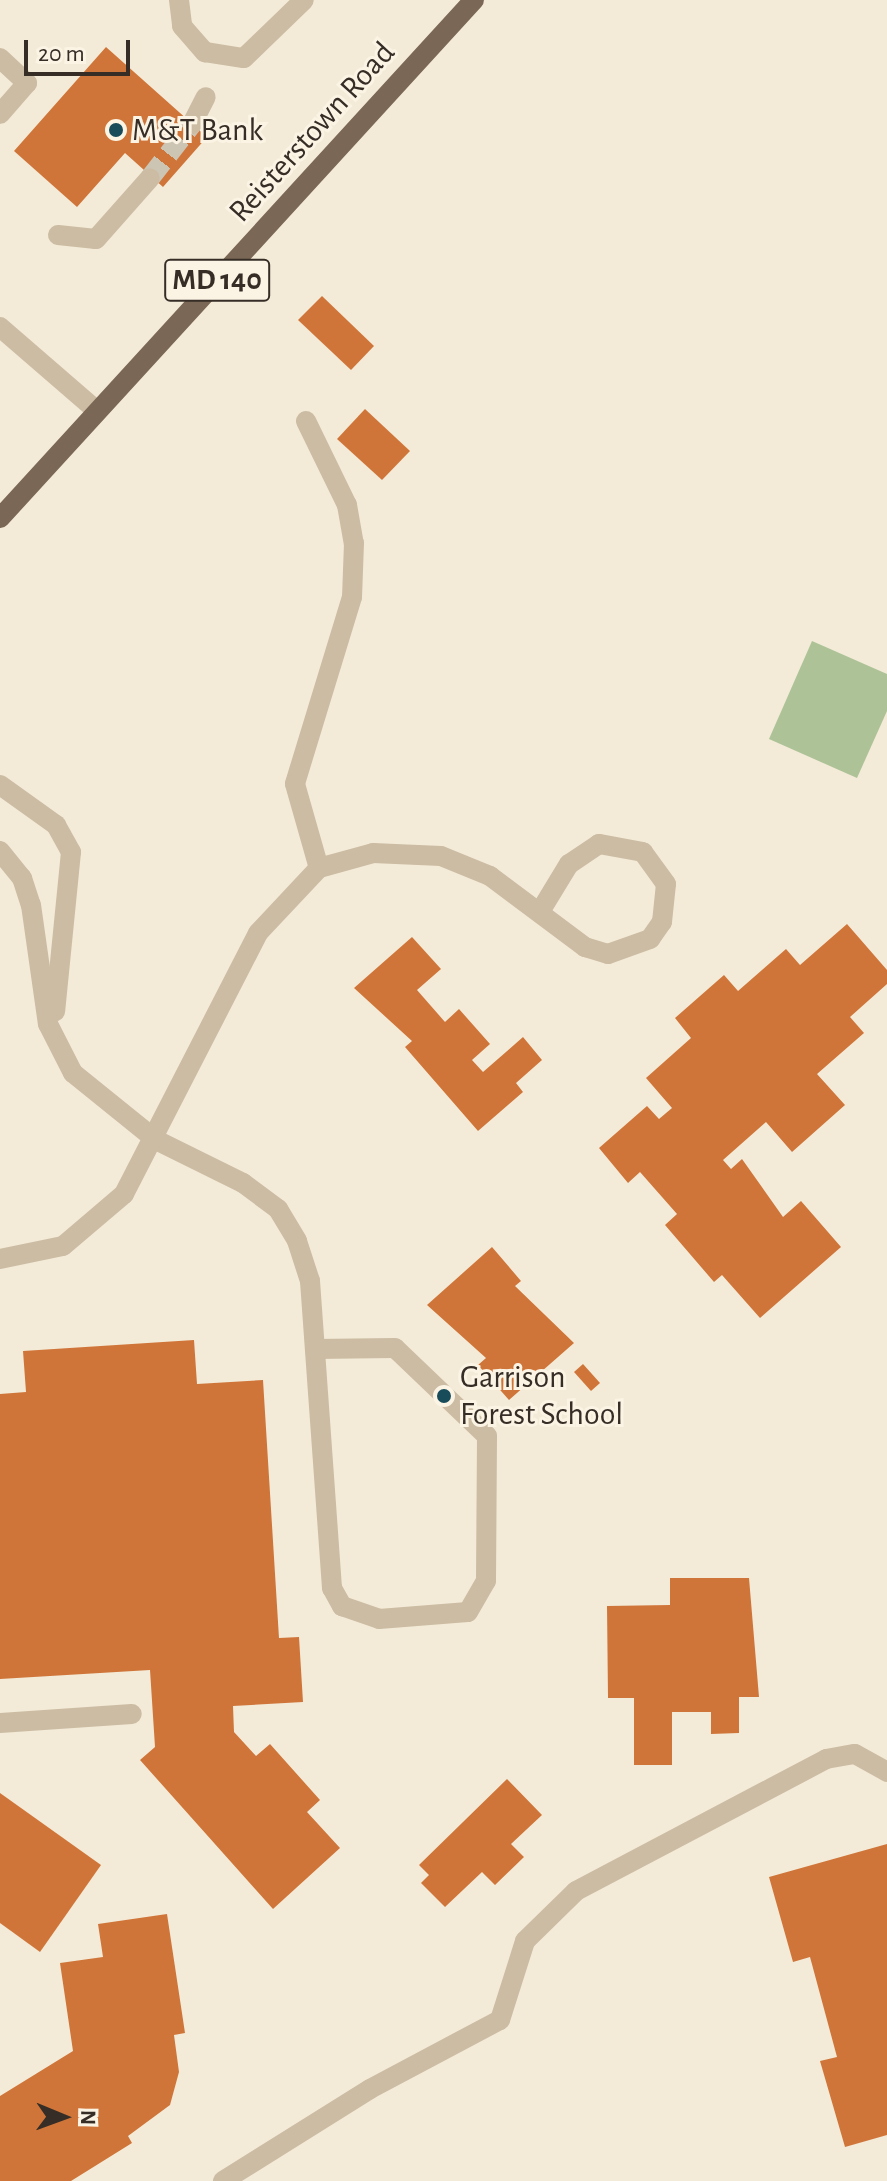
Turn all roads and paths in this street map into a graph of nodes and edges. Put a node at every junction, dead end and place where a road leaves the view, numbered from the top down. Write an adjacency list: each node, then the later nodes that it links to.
1 (179, 0): 2 (street)
2 (304, 0)
3 (474, 0): 11 (main road, Reisterstown Road / MD 140)
4 (0, 58): 6 (street)
5 (206, 97): 7 (street)
6 (0, 114)
7 (192, 124)
8 (150, 178): 9 (street)
9 (58, 235)
10 (0, 327): 11 (street)
11 (97, 411): 13 (main road, Reisterstown Road / MD 140)
12 (306, 421): 16 (street)
13 (0, 518)
14 (0, 785): 18 (street)
15 (0, 851): 18 (street)
16 (319, 868): 17 (street); 19 (street)
17 (541, 910): 17 (street)
18 (58, 1051): 19 (street)
19 (156, 1140): 20 (street); 21 (street)
20 (0, 1259)
21 (315, 1349): 21 (street)
22 (132, 1714): 23 (street)
23 (0, 1723)
24 (887, 1772): 25 (street)
25 (223, 2181)

